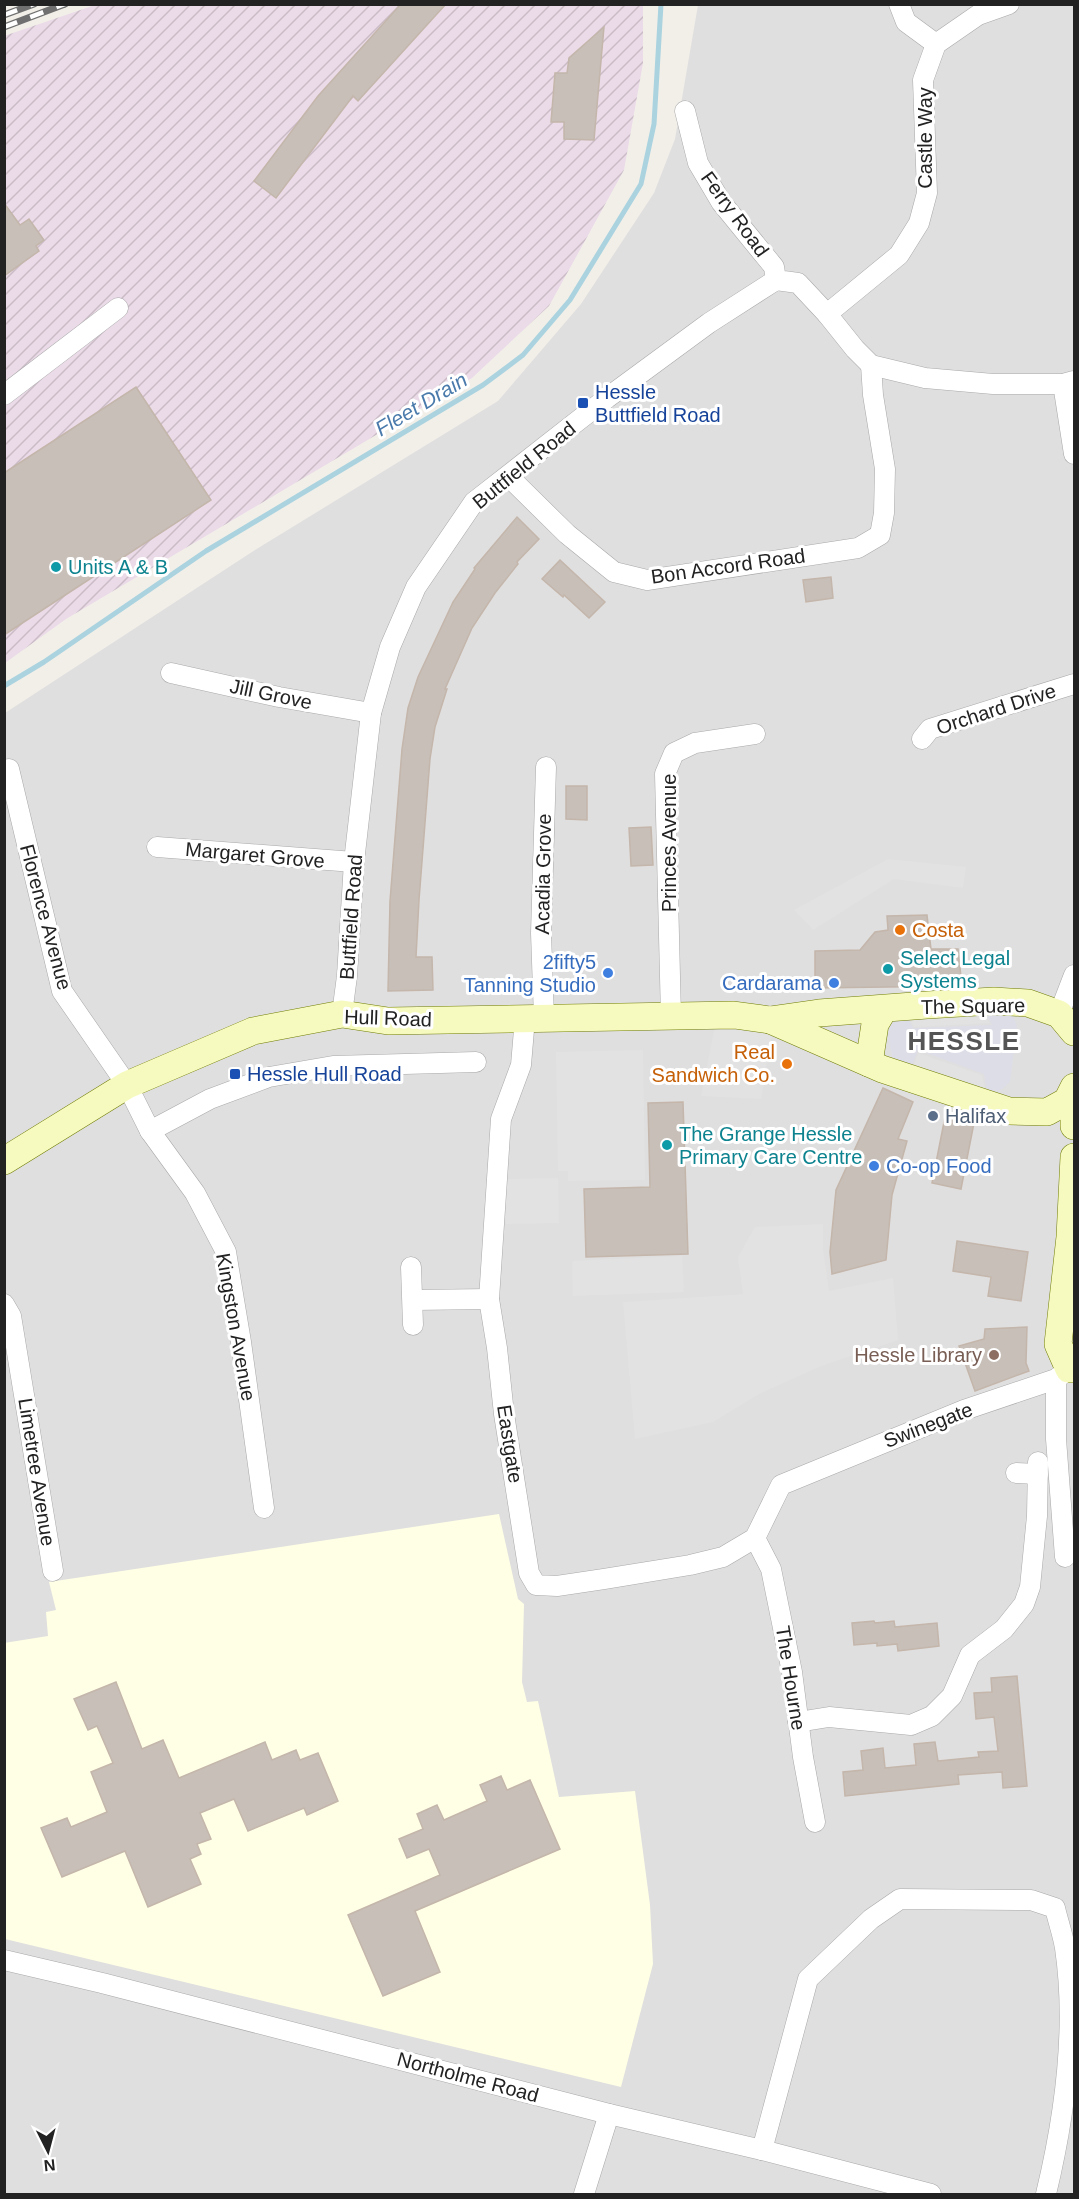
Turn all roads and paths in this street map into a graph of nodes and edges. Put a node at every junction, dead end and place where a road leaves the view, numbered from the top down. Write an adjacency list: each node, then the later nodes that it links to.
1 (900, 4): 3 (street)
2 (1009, 4): 3 (street)
3 (936, 44): 7 (street, Castle Way)
4 (685, 111): 5 (street, Ferry Road)
5 (776, 280): 7 (street, Ferry Road); 12 (street, Buttfield Road)
6 (118, 308): 10 (street)
7 (827, 314): 8 (street, Ferry Road)
8 (871, 365): 9 (street); 12 (street, Bon Accord Road)
9 (1069, 382): 11 (street)
10 (4, 395)
11 (1074, 454)
12 (508, 476): 15 (street, Buttfield Road)
13 (171, 674): 15 (street, Jill Grove)
14 (1074, 684): 17 (street, Orchard Drive)
15 (371, 713): 21 (street, Buttfield Road)
16 (755, 734): 25 (street, Princes Avenue)
17 (922, 739)
18 (546, 767): 26 (street, Acadia Grove)
19 (9, 768): 31 (street, Florence Avenue)
20 (156, 847): 21 (street, Margaret Grove)
21 (354, 862): 24 (street, Buttfield Road)
22 (1074, 975): 28 (street)
23 (884, 1009): 27 (street, The Square); 28 (street, The Square); 30 (street)
24 (342, 1014): 26 (street, Hull Road); 31 (street, Hull Road)
25 (671, 1017): 26 (street, Hull Road); 27 (street, Hull Road)
26 (535, 1018): 39 (street, Eastgate)
27 (770, 1020): 30 (street)
28 (1067, 1023)
29 (476, 1062): 35 (street)
30 (869, 1063): 33 (street)
31 (127, 1085): 35 (street, Kingston Avenue); 37 (street, Hull Road)
32 (1074, 1087): 33 (street)
33 (1047, 1112): 34 (street)
34 (1074, 1123)
35 (150, 1131): 45 (street, Kingston Avenue)
36 (1074, 1157): 43 (street)
37 (4, 1161)
38 (411, 1267): 40 (street)
39 (489, 1299): 40 (street); 46 (street, Eastgate)
40 (413, 1300): 42 (street)
41 (4, 1304): 48 (street, Limetree Avenue)
42 (413, 1325)
43 (1066, 1373): 46 (street, Swinegate); 47 (street)
44 (1016, 1473): 49 (street)
45 (264, 1508)
46 (755, 1538): 49 (street, The Hourne)
47 (1065, 1557)
48 (53, 1571)
49 (798, 1722): 50 (street, The Hourne)
50 (815, 1822)
51 (4, 1960): 52 (street, Northolme Road)
52 (609, 2114): 53 (street, Northolme Road); 54 (street)
53 (762, 2150): 55 (street, Northolme Road); 56 (street)
54 (584, 2194)
55 (923, 2194)
56 (1046, 2194)

